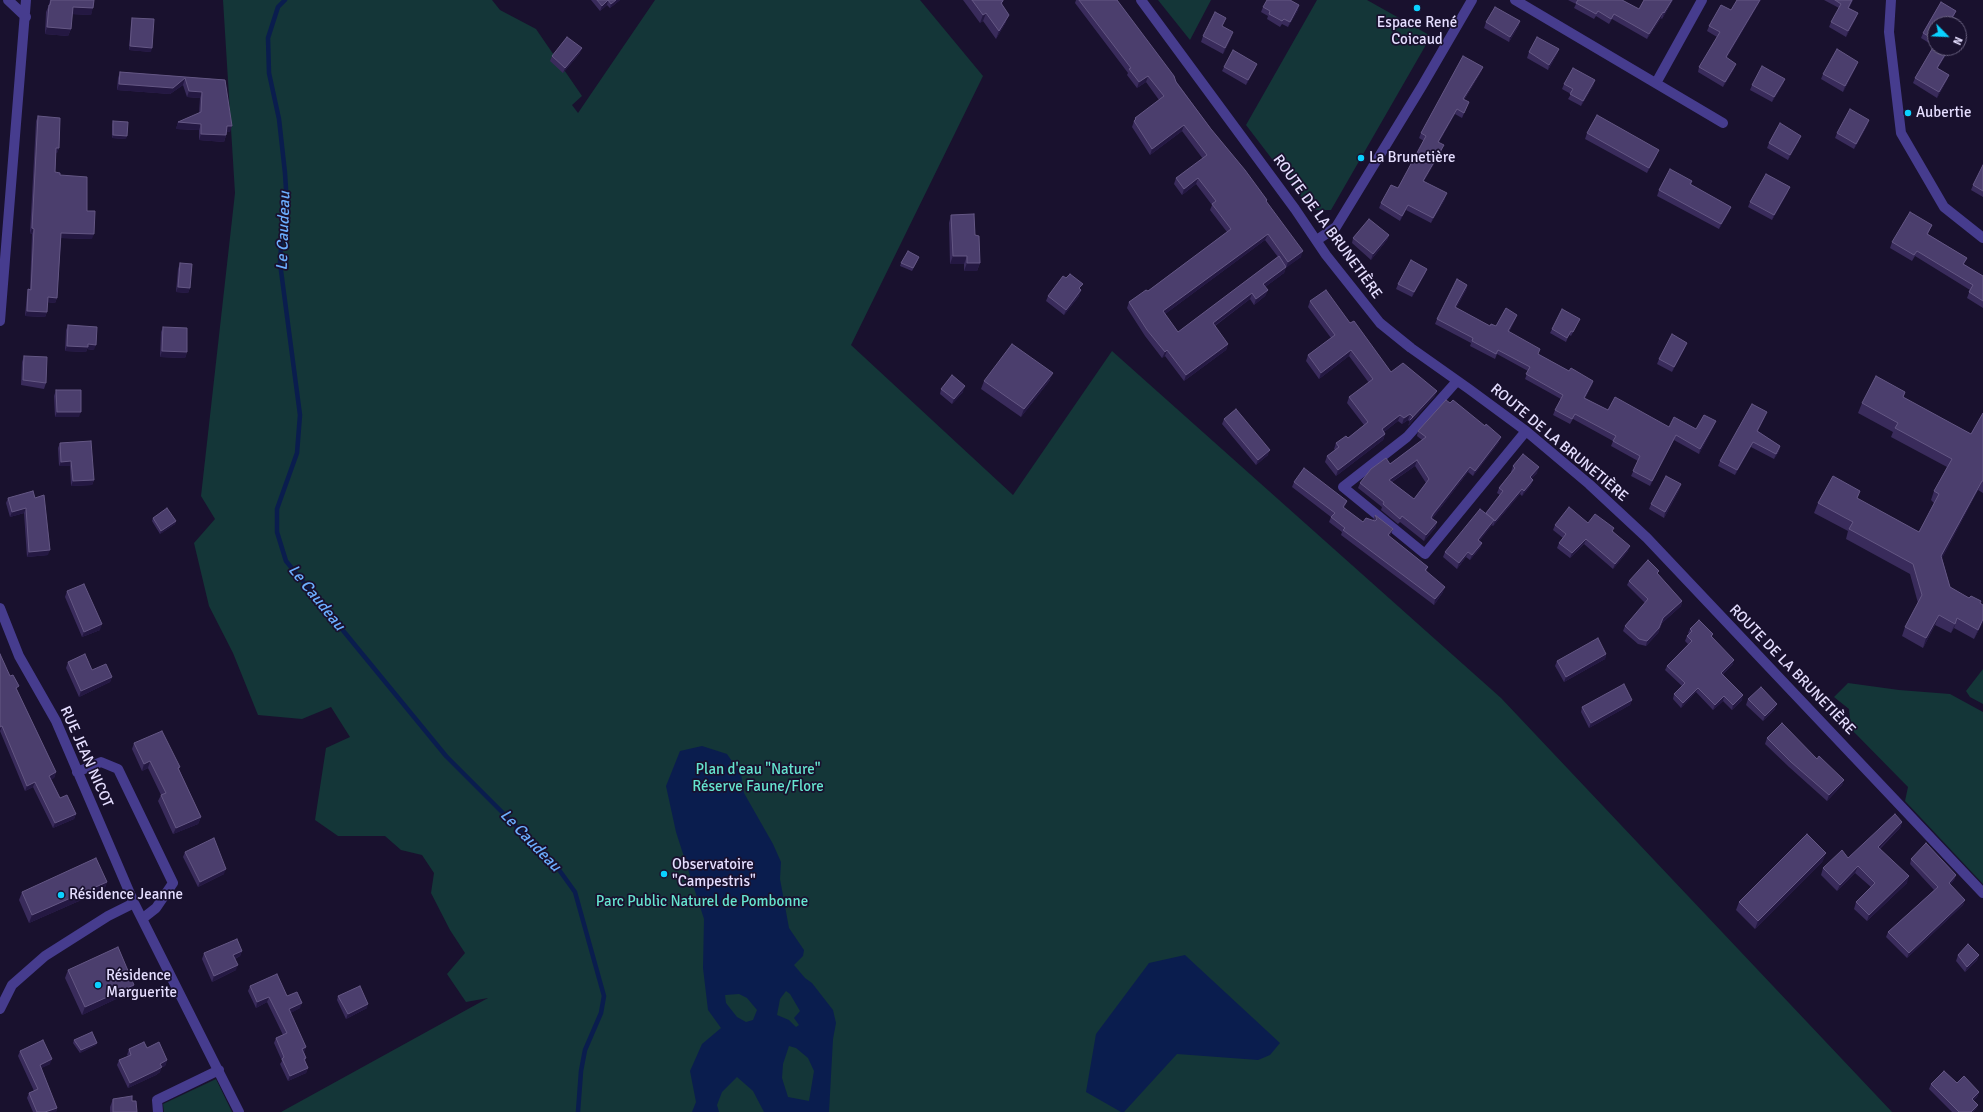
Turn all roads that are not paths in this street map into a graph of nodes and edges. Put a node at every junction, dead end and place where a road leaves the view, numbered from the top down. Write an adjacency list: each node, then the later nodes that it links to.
1 (8, 0): 8 (street)
2 (26, 0): 8 (street)
3 (1141, 0): 12 (street, ROUTE DE LA BRUNETIÈRE)
4 (1472, 0): 12 (street)
5 (1515, 0): 9 (street)
6 (1702, 0): 9 (street)
7 (1891, 0): 11 (street)
8 (26, 17): 13 (street)
9 (1656, 83): 10 (street)
10 (1723, 123)
11 (1983, 238)
12 (1317, 240): 14 (street, ROUTE DE LA BRUNETIÈRE)
13 (0, 321)
14 (1457, 381): 15 (street, ROUTE DE LA BRUNETIÈRE); 15 (street)
15 (1526, 432): 18 (street, ROUTE DE LA BRUNETIÈRE)
16 (0, 608): 17 (street, RUE JEAN NICOT)
17 (77, 772): 19 (street, RUE JEAN NICOT); 20 (street)
18 (1983, 893)
19 (134, 903): 20 (street, RUE JEAN NICOT); 21 (street)
20 (142, 919): 22 (street, RUE JEAN NICOT)
21 (0, 1010)
22 (219, 1070): 23 (street); 24 (street, RUE JEAN NICOT)
23 (158, 1112)
24 (239, 1112)

